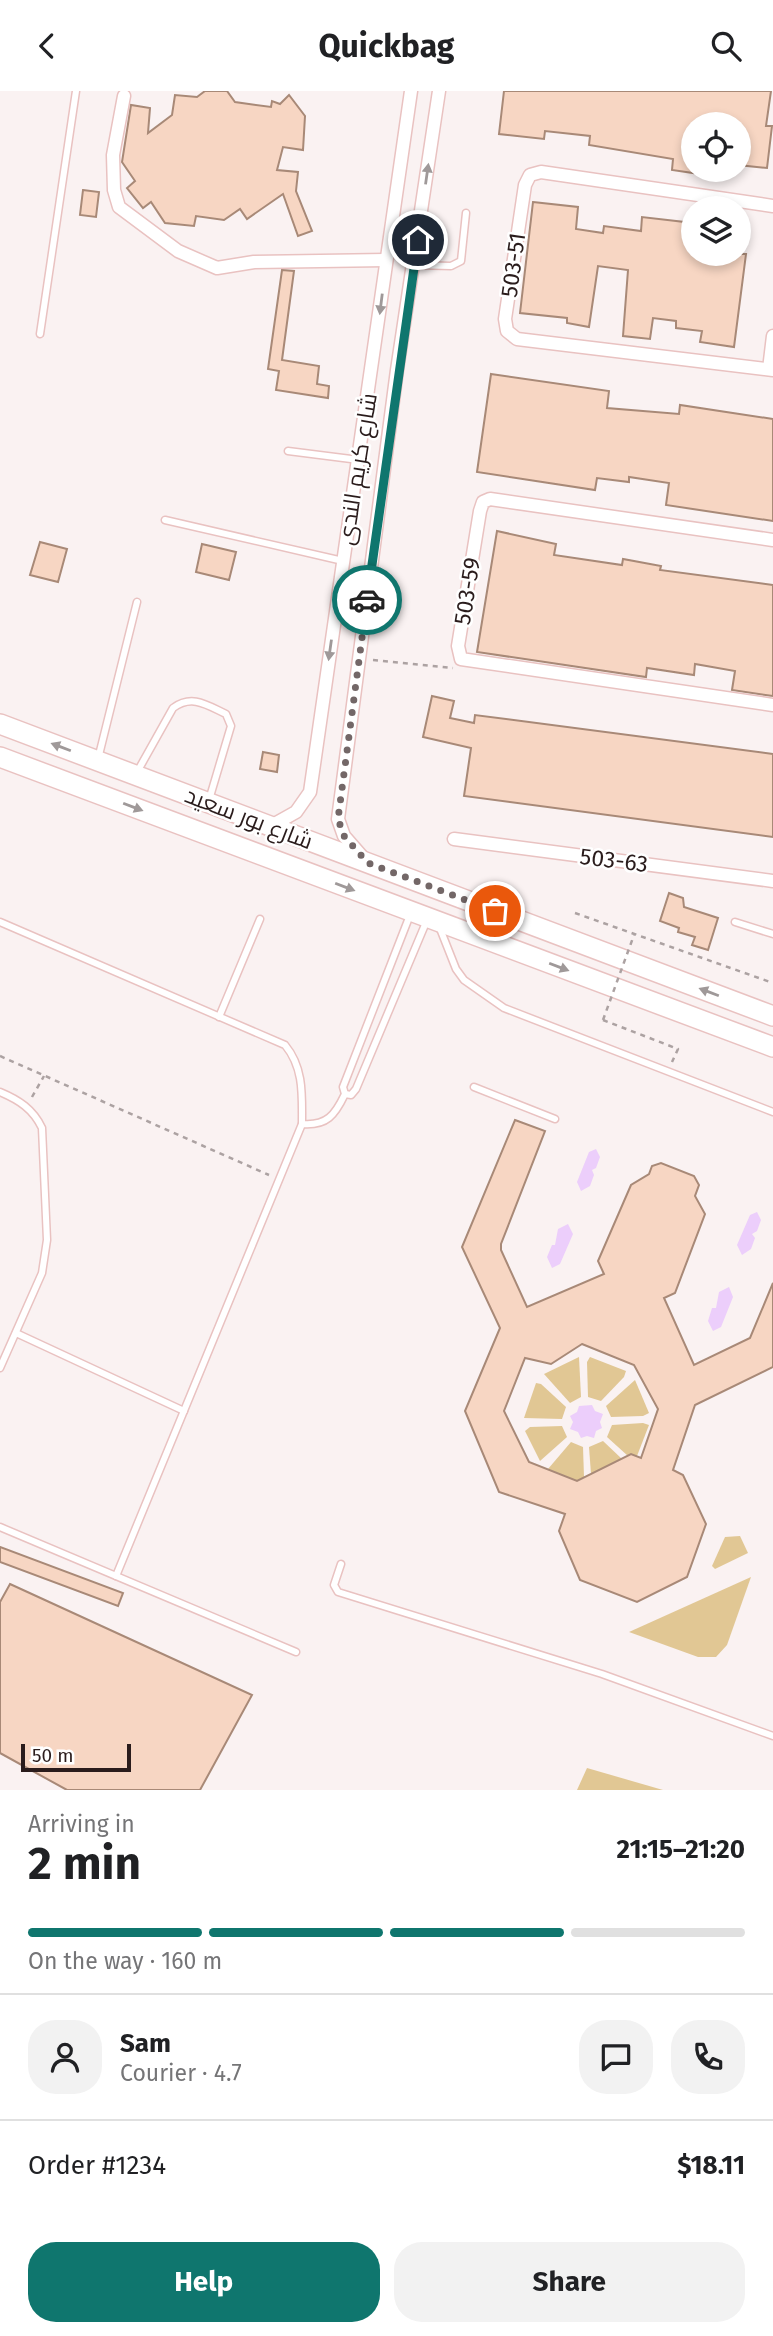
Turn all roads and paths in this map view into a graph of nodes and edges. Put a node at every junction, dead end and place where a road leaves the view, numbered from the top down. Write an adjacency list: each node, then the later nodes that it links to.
1 (76, 91): 9 (lane)
2 (411, 91): 7 (street, شارع كريم الندى)
3 (439, 91): 8 (street, شارع كريم الندى, one-way to 3)
4 (124, 96): 7 (street)
5 (773, 206): 12 (street, 503-51)
6 (466, 212): 8 (lane)
7 (386, 260): 11 (street, شارع كريم الندى, one-way to 11)
8 (414, 265): 13 (street, شارع كريم الندى)
9 (40, 334)
10 (773, 336): 12 (street)
11 (373, 366): 13 (street); 15 (street, شارع كريم الندى)
12 (771, 369)
13 (397, 370): 20 (street, شارع كريم الندى)
14 (288, 451): 15 (lane)
15 (359, 460): 18 (street, شارع كريم الندى)
16 (165, 520): 18 (lane)
17 (773, 540): 21 (street, 503-59)
18 (343, 561): 28 (street, شارع كريم الندى, one-way to 28)
19 (137, 601): 25 (lane)
20 (359, 659): 21 (path); 30 (street, شارع كريم الندى)
21 (461, 659): 22 (street, 503-59)
22 (773, 705)
23 (0, 724): 25 (main road, شارع بور سعيد, one-way to 23)
24 (0, 757): 33 (main road, شارع بور سعيد, one-way to 33)
25 (98, 761): 26 (main road, شارع بور سعيد)
26 (135, 775): 27 (main road, شارع بور سعيد); 27 (lane)
27 (208, 803): 28 (main road, شارع بور سعيد)
28 (270, 827): 30 (main road, شارع بور سعيد)
29 (454, 839): 31 (street, 503-63)
30 (368, 863): 42 (main road, شارع بور سعيد, one-way to 30)
31 (773, 881)
32 (575, 913): 38 (path)
33 (425, 917): 39 (lane); 40 (lane); 44 (main road, شارع بور سعيد, one-way to 44); 46 (lane)
34 (260, 919): 43 (lane)
35 (0, 922): 43 (lane)
36 (735, 922): 37 (lane)
37 (773, 934)
38 (634, 935): 41 (path); 46 (path, bridge)
39 (397, 951): 40 (lane); 50 (lane)
40 (412, 957): 50 (lane)
41 (773, 983)
42 (773, 1016)
43 (219, 1017): 54 (lane)
44 (773, 1047)
45 (0, 1056): 47 (path)
46 (668, 1072): 52 (lane)
47 (44, 1076): 51 (path); 55 (path)
48 (474, 1087): 53 (lane)
49 (0, 1092): 51 (lane)
50 (345, 1094): 54 (lane)
51 (26, 1107): 56 (lane)
52 (773, 1112)
53 (555, 1119)
54 (302, 1124): 55 (lane)
55 (279, 1179): 58 (lane)
56 (16, 1333): 57 (lane); 58 (lane)
57 (0, 1368)
58 (184, 1411): 61 (lane)
59 (0, 1527): 61 (lane)
60 (341, 1564): 63 (lane)
61 (116, 1576): 62 (lane)
62 (296, 1652)
63 (773, 1736)

